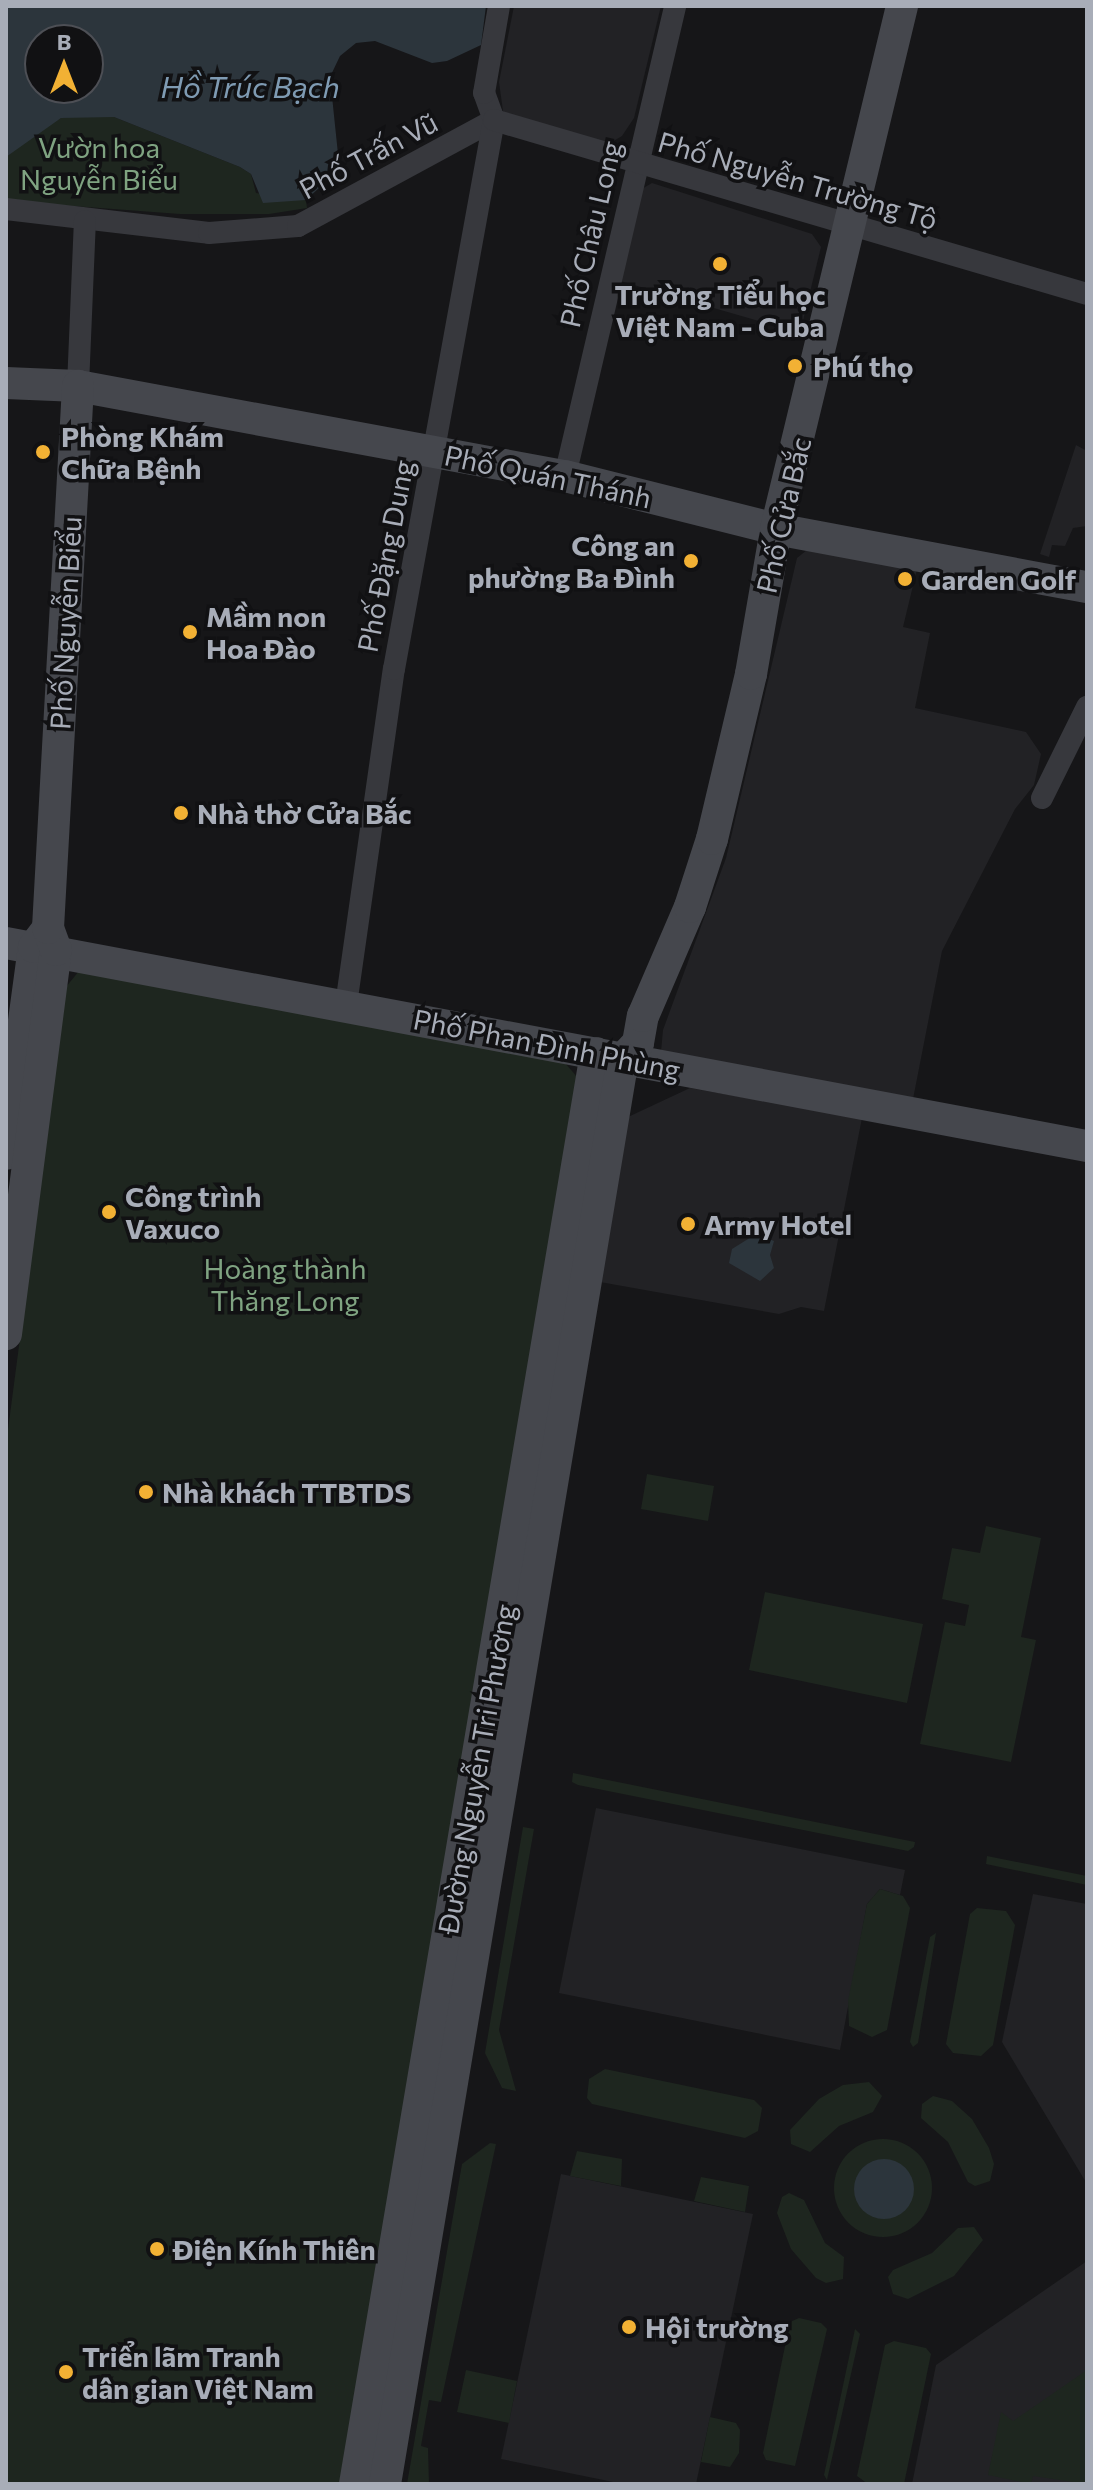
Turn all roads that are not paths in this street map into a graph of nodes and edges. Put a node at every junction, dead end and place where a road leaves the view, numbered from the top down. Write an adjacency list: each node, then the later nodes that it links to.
1 (499, 6): 4 (street)
2 (675, 6): 5 (street, Phố Châu Long)
3 (902, 6): 8 (street, Phố Cửa Bắc)
4 (494, 120): 5 (street, Phố Nguyễn Trường Tộ); 7 (street, Phố Trấn Vũ); 12 (street, Phố Đặng Dung)
5 (636, 165): 8 (street, Phố Nguyễn Trường Tộ); 13 (street, Phố Châu Long)
6 (6, 209): 7 (street, Phố Trấn Vũ)
7 (85, 221): 11 (street, Phố Nguyễn Biểu)
8 (851, 226): 9 (street, Phố Nguyễn Trường Tộ); 14 (street, Phố Cửa Bắc)
9 (1087, 294)
10 (6, 383): 11 (street, Phố Quán Thánh)
11 (78, 386): 12 (street, Phố Quán Thánh); 18 (street, Phố Nguyễn Biểu)
12 (436, 452): 13 (street, Phố Quán Thánh); 19 (street, Phố Đặng Dung)
13 (565, 476): 14 (street, Phố Quán Thánh)
14 (776, 529): 15 (street, Phố Quán Thánh); 20 (street, Phố Cửa Bắc)
15 (1087, 587)
16 (1087, 707): 17 (street)
17 (1042, 798)
18 (36, 942): 19 (street, Phố Phan Đình Phùng); 22 (street); 23 (street)
19 (346, 1005): 20 (street, Phố Phan Đình Phùng)
20 (609, 1056): 21 (street, Phố Phan Đình Phùng); 25 (street, Đường Nguyễn Tri Phương); 26 (street, Đường Nguyễn Tri Phương)
21 (1087, 1146)
22 (6, 1154)
23 (14, 1214): 24 (street)
24 (6, 1334)
25 (355, 2484)
26 (385, 2484)

